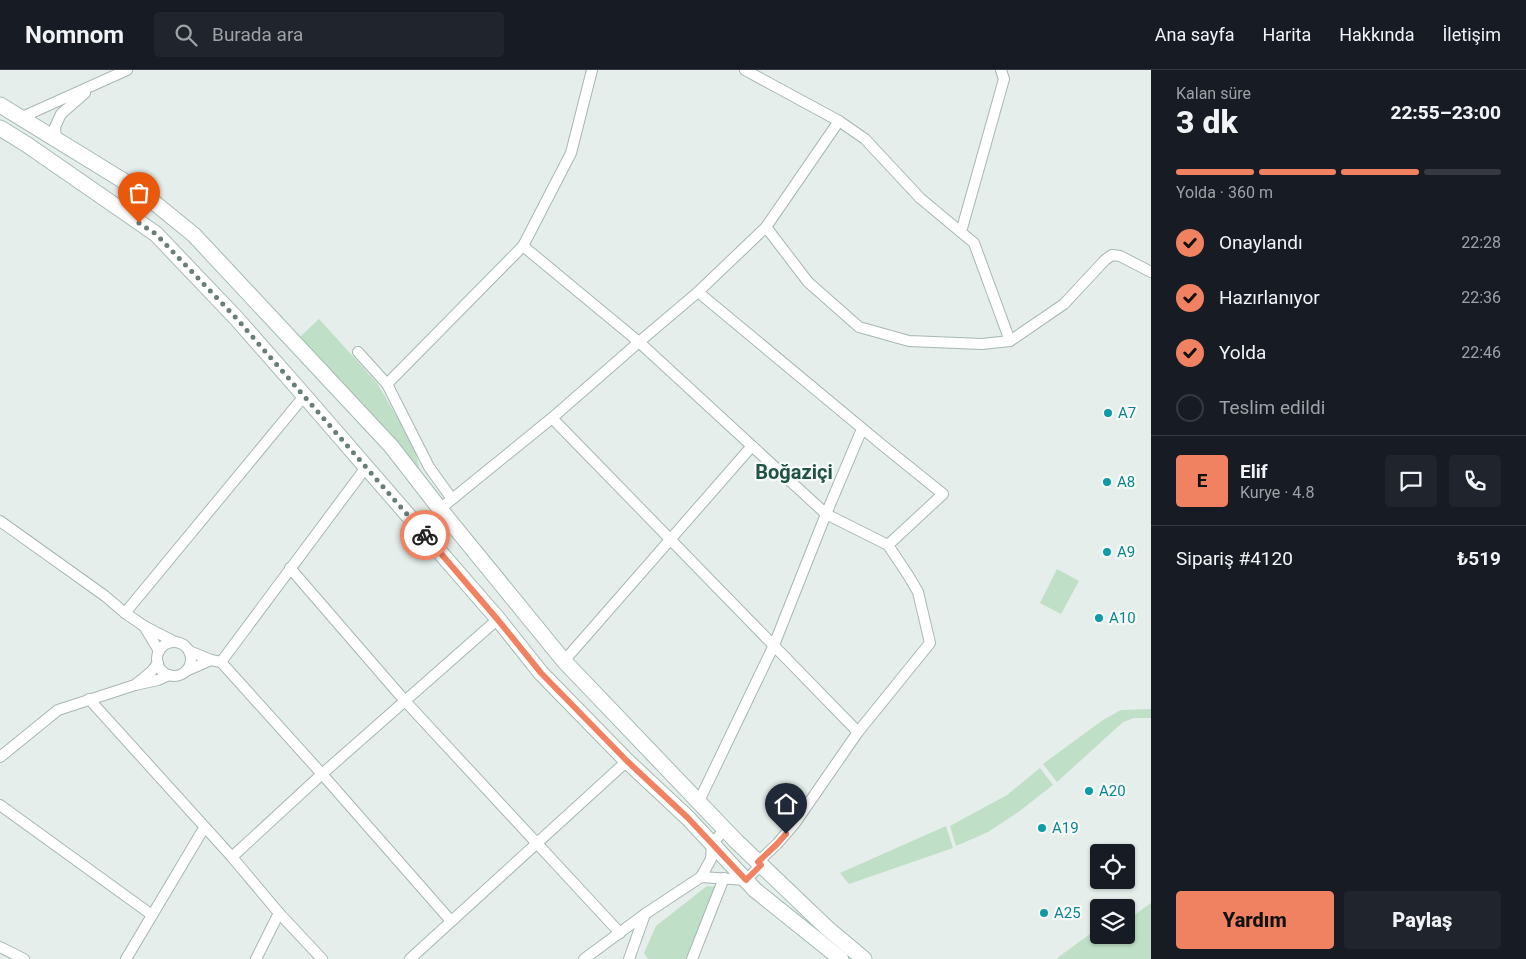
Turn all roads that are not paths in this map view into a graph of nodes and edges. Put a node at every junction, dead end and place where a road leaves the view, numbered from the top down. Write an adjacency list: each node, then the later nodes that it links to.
1 (127, 70): 5 (street)
2 (592, 70): 13 (street)
3 (744, 70): 8 (street)
4 (1001, 70): 12 (street)
5 (103, 80): 7 (street); 10 (street)
6 (0, 105): 7 (main road)
7 (20, 118): 10 (main road)
8 (838, 122): 11 (street); 12 (street)
9 (0, 128): 20 (main road)
10 (56, 140): 26 (main road)
11 (766, 228): 15 (street); 16 (street)
12 (961, 232): 16 (street)
13 (524, 246): 17 (street); 19 (street)
14 (1151, 272): 16 (street)
15 (698, 292): 17 (street); 22 (street)
16 (1010, 341)
17 (640, 342): 21 (street); 23 (street)
18 (358, 352): 19 (street)
19 (387, 384): 25 (street)
20 (305, 395): 24 (main road); 32 (street)
21 (552, 418): 25 (street); 29 (street)
22 (862, 429): 27 (street); 30 (street)
23 (752, 446): 27 (street); 29 (street)
24 (367, 466): 31 (street); 33 (main road)
25 (452, 499): 26 (street)
26 (440, 509): 40 (main road)
27 (826, 514): 30 (street); 36 (street)
28 (0, 521): 32 (street)
29 (671, 540): 36 (street); 40 (street)
30 (888, 545): 47 (street)
31 (290, 568): 39 (street); 46 (street)
32 (125, 613): 34 (street)
33 (498, 620): 46 (street); 49 (main road)
34 (144, 626): 35 (street); 37 (street)
35 (175, 642): 37 (street); 38 (street)
36 (774, 645): 47 (street); 51 (street)
37 (159, 651): 41 (street)
38 (189, 651): 39 (street); 42 (street)
39 (216, 661): 42 (street); 50 (street)
40 (564, 661): 51 (main road)
41 (158, 663): 43 (street); 44 (street)
42 (186, 671): 43 (street)
43 (168, 675): 44 (street)
44 (135, 685): 45 (street)
45 (89, 699): 48 (street); 53 (street)
46 (406, 701): 50 (street); 55 (street)
47 (858, 732): 58 (street)
48 (0, 757)
49 (627, 761): 55 (street); 56 (main road)
50 (322, 774): 57 (street); 65 (street)
51 (699, 801): 54 (main road)
52 (0, 805): 64 (street)
53 (204, 828): 57 (street); 64 (street)
54 (725, 829): 56 (street); 58 (main road)
55 (536, 842): 65 (street); 66 (street)
56 (712, 844): 59 (street); 61 (main road)
57 (232, 857): 62 (street)
58 (759, 864): 61 (street); 77 (main road)
59 (701, 877): 60 (street); 63 (street)
60 (724, 878): 61 (street); 75 (street)
61 (746, 880): 76 (main road)
62 (280, 913): 71 (street); 72 (street)
63 (645, 914): 66 (street); 68 (street)
64 (152, 915): 70 (street)
65 (451, 921): 73 (street)
66 (620, 933): 74 (street)
67 (0, 947): 69 (street)
68 (633, 956)
69 (24, 959)
70 (126, 959)
71 (256, 959)
72 (322, 959)
73 (410, 959)
74 (584, 959)
75 (692, 959)
76 (841, 959)
77 (864, 959)

